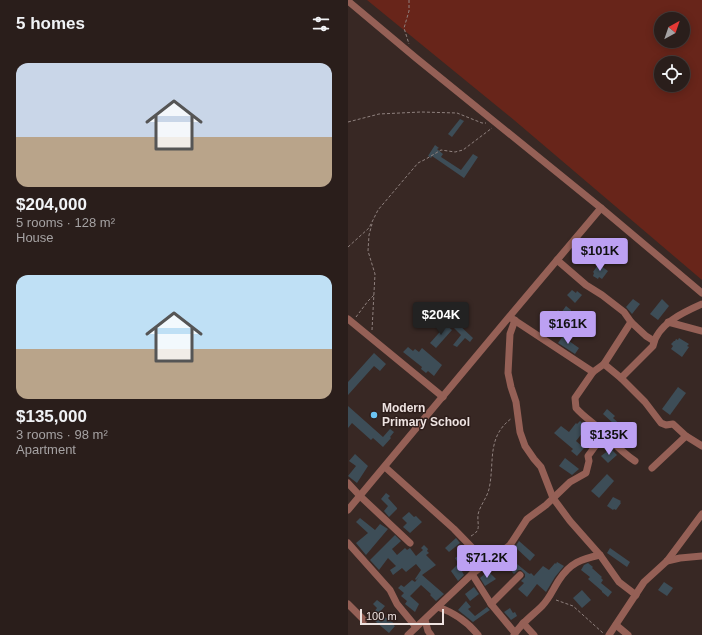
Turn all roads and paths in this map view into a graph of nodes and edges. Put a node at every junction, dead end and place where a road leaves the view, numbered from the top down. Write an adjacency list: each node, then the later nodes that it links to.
1 (409, 0): 3 (path)
2 (348, 1): 5 (street)
3 (409, 44)
4 (348, 122): 5 (path)
5 (497, 123): 6 (street); 7 (path)
6 (601, 208): 9 (street); 10 (street)
7 (372, 223): 8 (path); 11 (path)
8 (348, 247)
9 (558, 260): 13 (street); 15 (street)
10 (702, 293)
11 (374, 295): 14 (path); 18 (path)
12 (702, 304): 16 (street)
13 (512, 319): 21 (street); 23 (street); 24 (street)
14 (350, 321): 18 (street)
15 (631, 322): 19 (street); 20 (street)
16 (668, 322): 17 (street); 19 (street)
17 (702, 331)
18 (371, 338): 23 (street)
19 (654, 341): 22 (street)
20 (604, 364): 21 (street); 22 (street)
21 (594, 372): 25 (street)
22 (621, 378): 26 (street)
23 (443, 397): 29 (street)
24 (517, 414): 33 (street); 36 (path)
25 (604, 434): 28 (street); 33 (street)
26 (686, 436): 27 (street); 30 (street)
27 (702, 446)
28 (635, 461)
29 (385, 467): 32 (street); 36 (street)
30 (652, 468)
31 (348, 483): 32 (street)
32 (360, 496): 34 (street); 38 (street)
33 (553, 498): 39 (street); 42 (street)
34 (348, 510)
35 (702, 514): 41 (street)
36 (461, 536): 42 (street)
37 (348, 543): 54 (street)
38 (410, 543)
39 (600, 555): 45 (street); 46 (street)
40 (702, 556): 41 (street)
41 (667, 561): 45 (street)
42 (487, 563): 43 (street)
43 (472, 574): 48 (street); 49 (street)
44 (520, 575): 48 (street)
45 (636, 595): 53 (street)
46 (549, 598): 52 (street); 60 (path)
47 (348, 604): 50 (street)
48 (491, 604): 55 (street)
49 (438, 607): 51 (street); 58 (street)
50 (364, 620)
51 (425, 620): 54 (street); 57 (street)
52 (523, 623): 55 (street); 59 (street)
53 (616, 625): 61 (street); 62 (street)
54 (416, 628): 56 (street)
55 (514, 634)
56 (408, 635)
57 (431, 635)
58 (478, 635)
59 (534, 635)
60 (604, 635)
61 (609, 635)
62 (628, 635)

